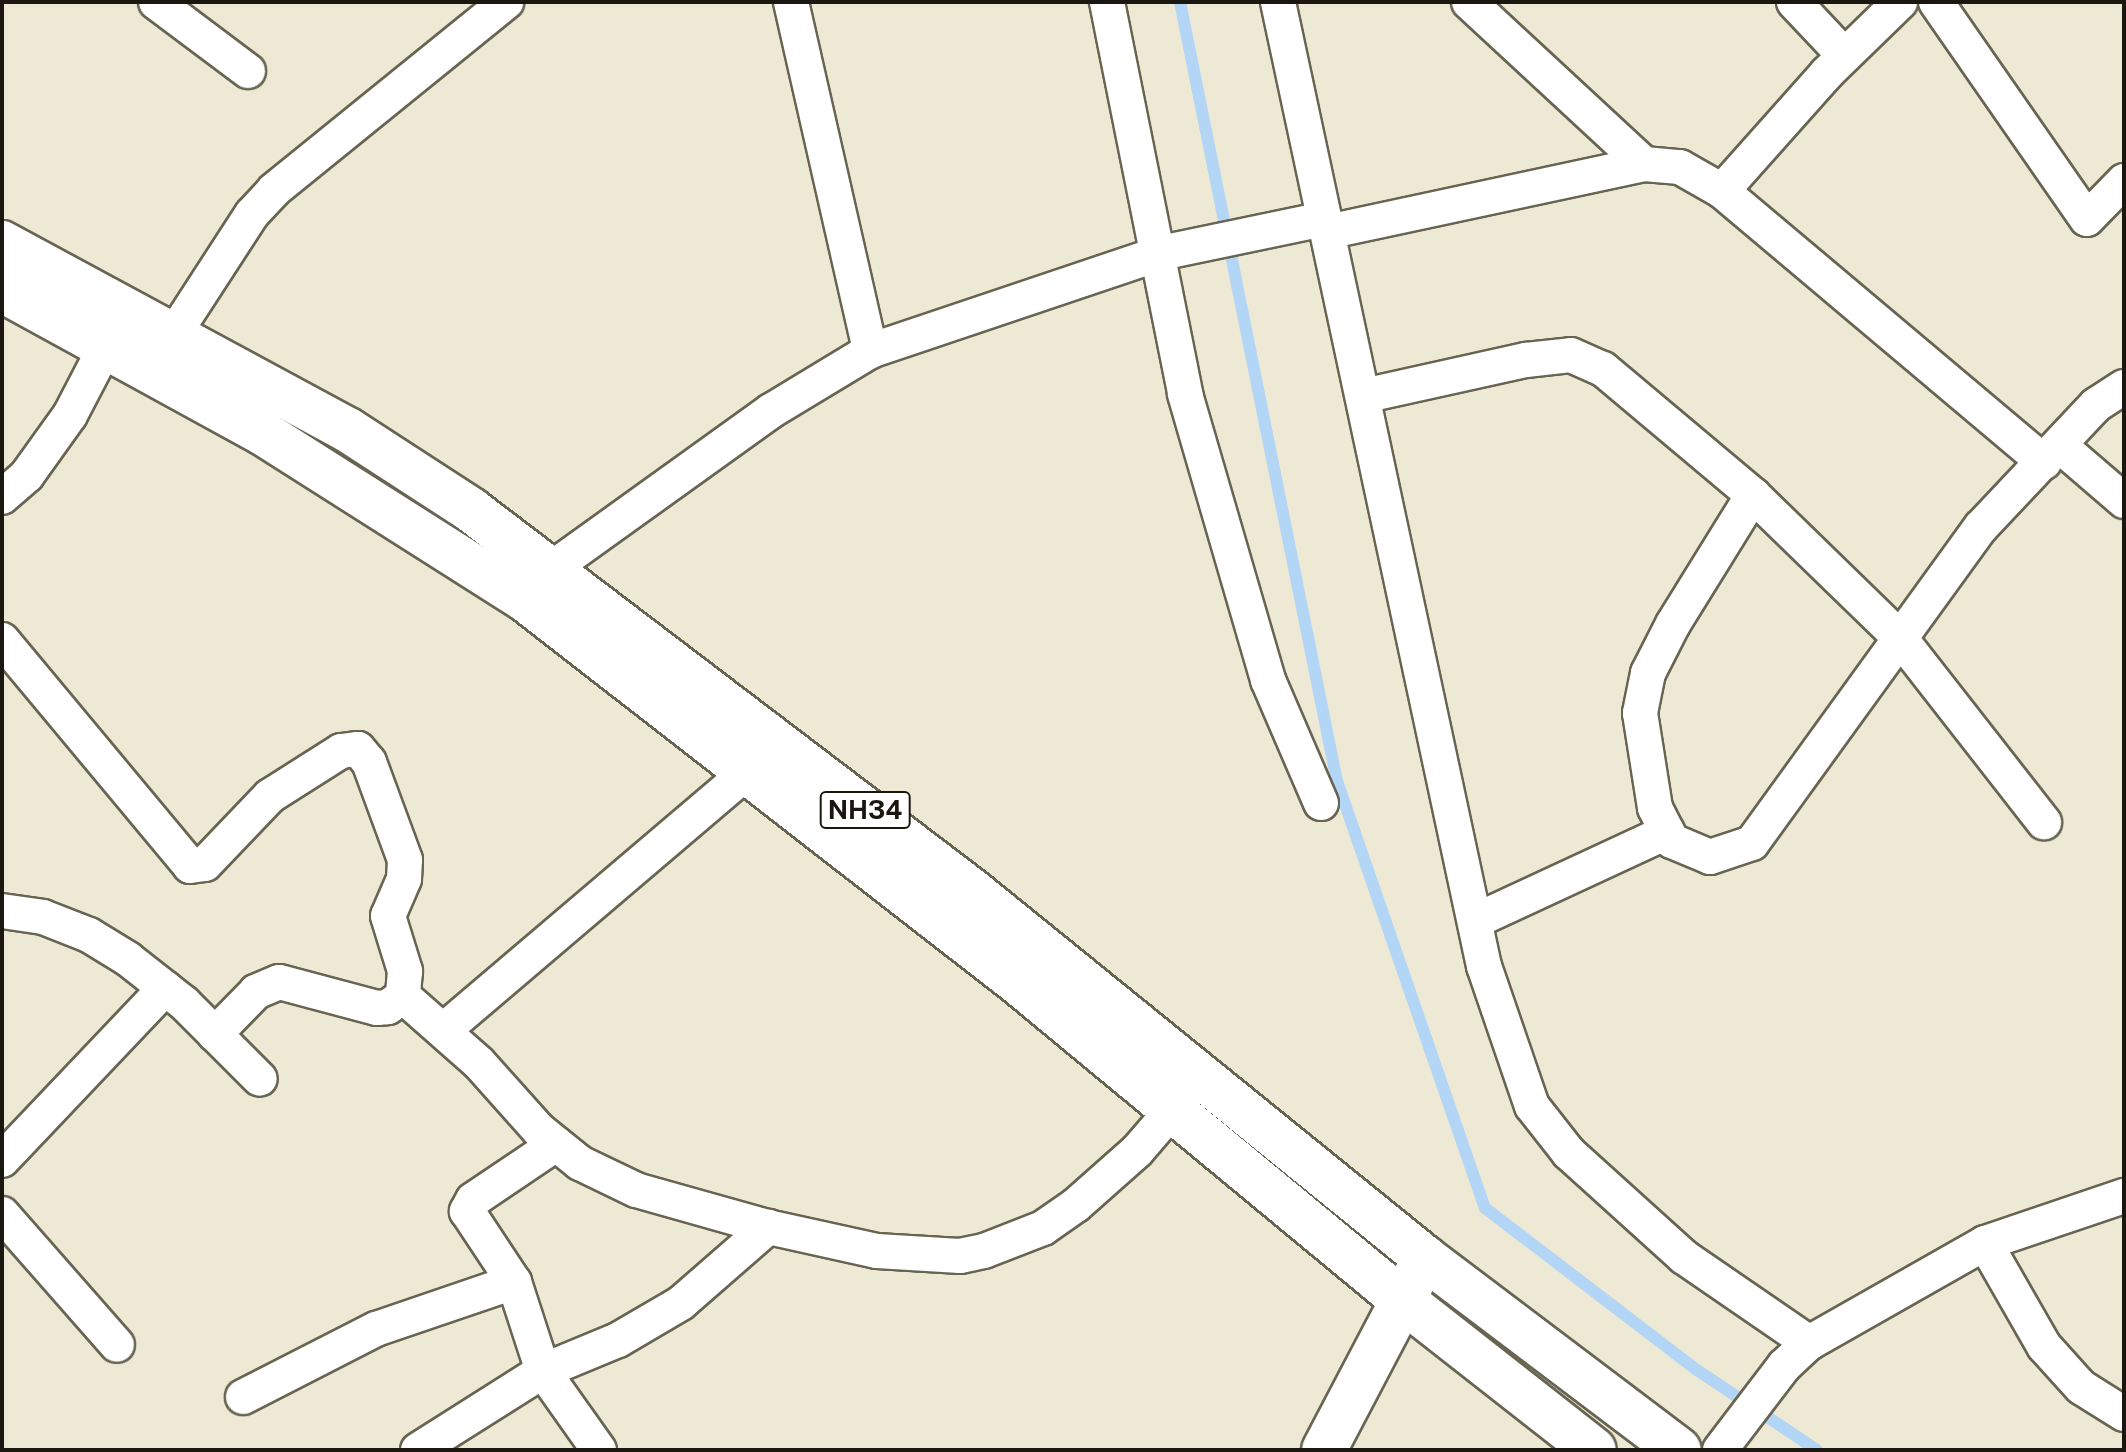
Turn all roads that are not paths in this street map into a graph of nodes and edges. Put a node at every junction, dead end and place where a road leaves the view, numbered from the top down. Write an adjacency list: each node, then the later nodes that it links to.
1 (156, 2): 11 (street)
2 (506, 2): 19 (street)
3 (791, 2): 21 (street)
4 (1107, 2): 17 (street)
5 (1278, 2): 15 (street)
6 (1469, 2): 12 (street)
7 (1794, 2): 10 (street)
8 (1900, 2): 10 (street)
9 (1936, 2): 13 (street)
10 (1844, 55): 14 (street)
11 (248, 71)
12 (1644, 164): 14 (street); 15 (street)
13 (2124, 181)
14 (1722, 191): 24 (street)
15 (1319, 224): 17 (street); 23 (street)
16 (2, 243): 19 (main road, NH34)
17 (1169, 252): 21 (street); 32 (street)
18 (2, 290): 20 (main road, NH34)
19 (174, 334): 28 (main road, NH34)
20 (107, 344): 26 (street); 28 (main road, NH34)
21 (870, 351): 28 (street)
22 (2124, 387): 24 (street)
23 (1363, 396): 25 (street); 36 (street)
24 (2052, 454): 27 (street); 29 (street)
25 (1753, 495): 29 (street); 34 (street)
26 (2, 497)
27 (2124, 501)
28 (539, 584): 31 (main road, NH34); 49 (main road, NH34)
29 (1900, 638): 33 (street); 34 (street)
30 (2, 640): 38 (street)
31 (748, 771): 39 (street); 42 (main road, NH34)
32 (1321, 803)
33 (2044, 822)
34 (1667, 832): 36 (street)
35 (2, 911): 37 (street)
36 (1475, 921): 52 (street)
37 (165, 988): 40 (street); 44 (street)
38 (403, 996): 39 (street); 40 (street)
39 (444, 1030): 43 (street)
40 (215, 1034): 41 (street)
41 (260, 1079)
42 (1174, 1108): 47 (street); 51 (main road, NH34)
43 (556, 1144): 47 (street); 50 (street)
44 (2, 1160)
45 (2124, 1196): 48 (street)
46 (2, 1214): 53 (street)
47 (768, 1227): 54 (street)
48 (1985, 1243): 52 (street); 56 (street)
49 (1425, 1258): 51 (main road); 62 (main road, NH34)
50 (514, 1282): 54 (street); 55 (street)
51 (1404, 1301): 60 (main road); 61 (main road, NH34)
52 (1809, 1343): 57 (street)
53 (117, 1345)
54 (543, 1371): 58 (street); 59 (street)
55 (243, 1397)
56 (2124, 1414)
57 (1729, 1439)
58 (418, 1450)
59 (599, 1450)
60 (1324, 1450)
61 (1594, 1450)
62 (1679, 1450)

